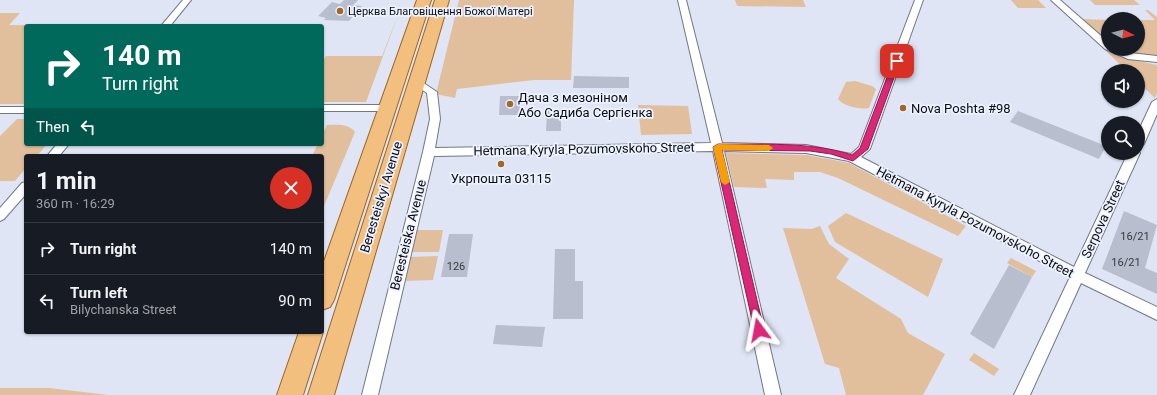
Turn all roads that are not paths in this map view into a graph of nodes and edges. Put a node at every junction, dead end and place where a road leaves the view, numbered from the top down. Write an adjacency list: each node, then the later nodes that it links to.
1 (187, 0): 7 (street)
2 (424, 0): 14 (main road, Beresteiskyi Avenue)
3 (442, 0): 11 (main road, Beresteiskyi Avenue)
4 (682, 0): 19 (street)
5 (919, 0): 22 (street)
6 (1055, 0): 8 (street)
7 (167, 24)
8 (1101, 41)
9 (1128, 56): 10 (street)
10 (1157, 59)
11 (416, 82): 20 (street, Beresteiska Avenue); 31 (main road, Beresteiskyi Avenue)
12 (1157, 102): 17 (street)
13 (324, 108): 14 (street)
14 (386, 108): 27 (main road, Beresteiskyi Avenue)
15 (0, 110): 16 (street)
16 (24, 110)
17 (1145, 129)
18 (61, 146): 21 (street)
19 (718, 147): 20 (street, Hetmana Kyryla Pozumovskoho Street); 22 (street, Hetmana Kyryla Pozumovskoho Street); 33 (street)
20 (429, 152): 32 (street, Beresteiska Avenue)
21 (54, 154)
22 (853, 158): 26 (street, Hetmana Kyryla Pozumovskoho Street)
23 (1131, 160): 26 (street, Serpova Street)
24 (24, 188): 25 (street)
25 (0, 216)
26 (1077, 275): 28 (street, Hetmana Kyryla Pozumovskoho Street); 34 (street, Serpova Street)
27 (324, 294)
28 (1157, 314)
29 (310, 334): 30 (main road)
30 (290, 395)
31 (321, 395)
32 (370, 395)
33 (773, 395)
34 (1022, 395)

